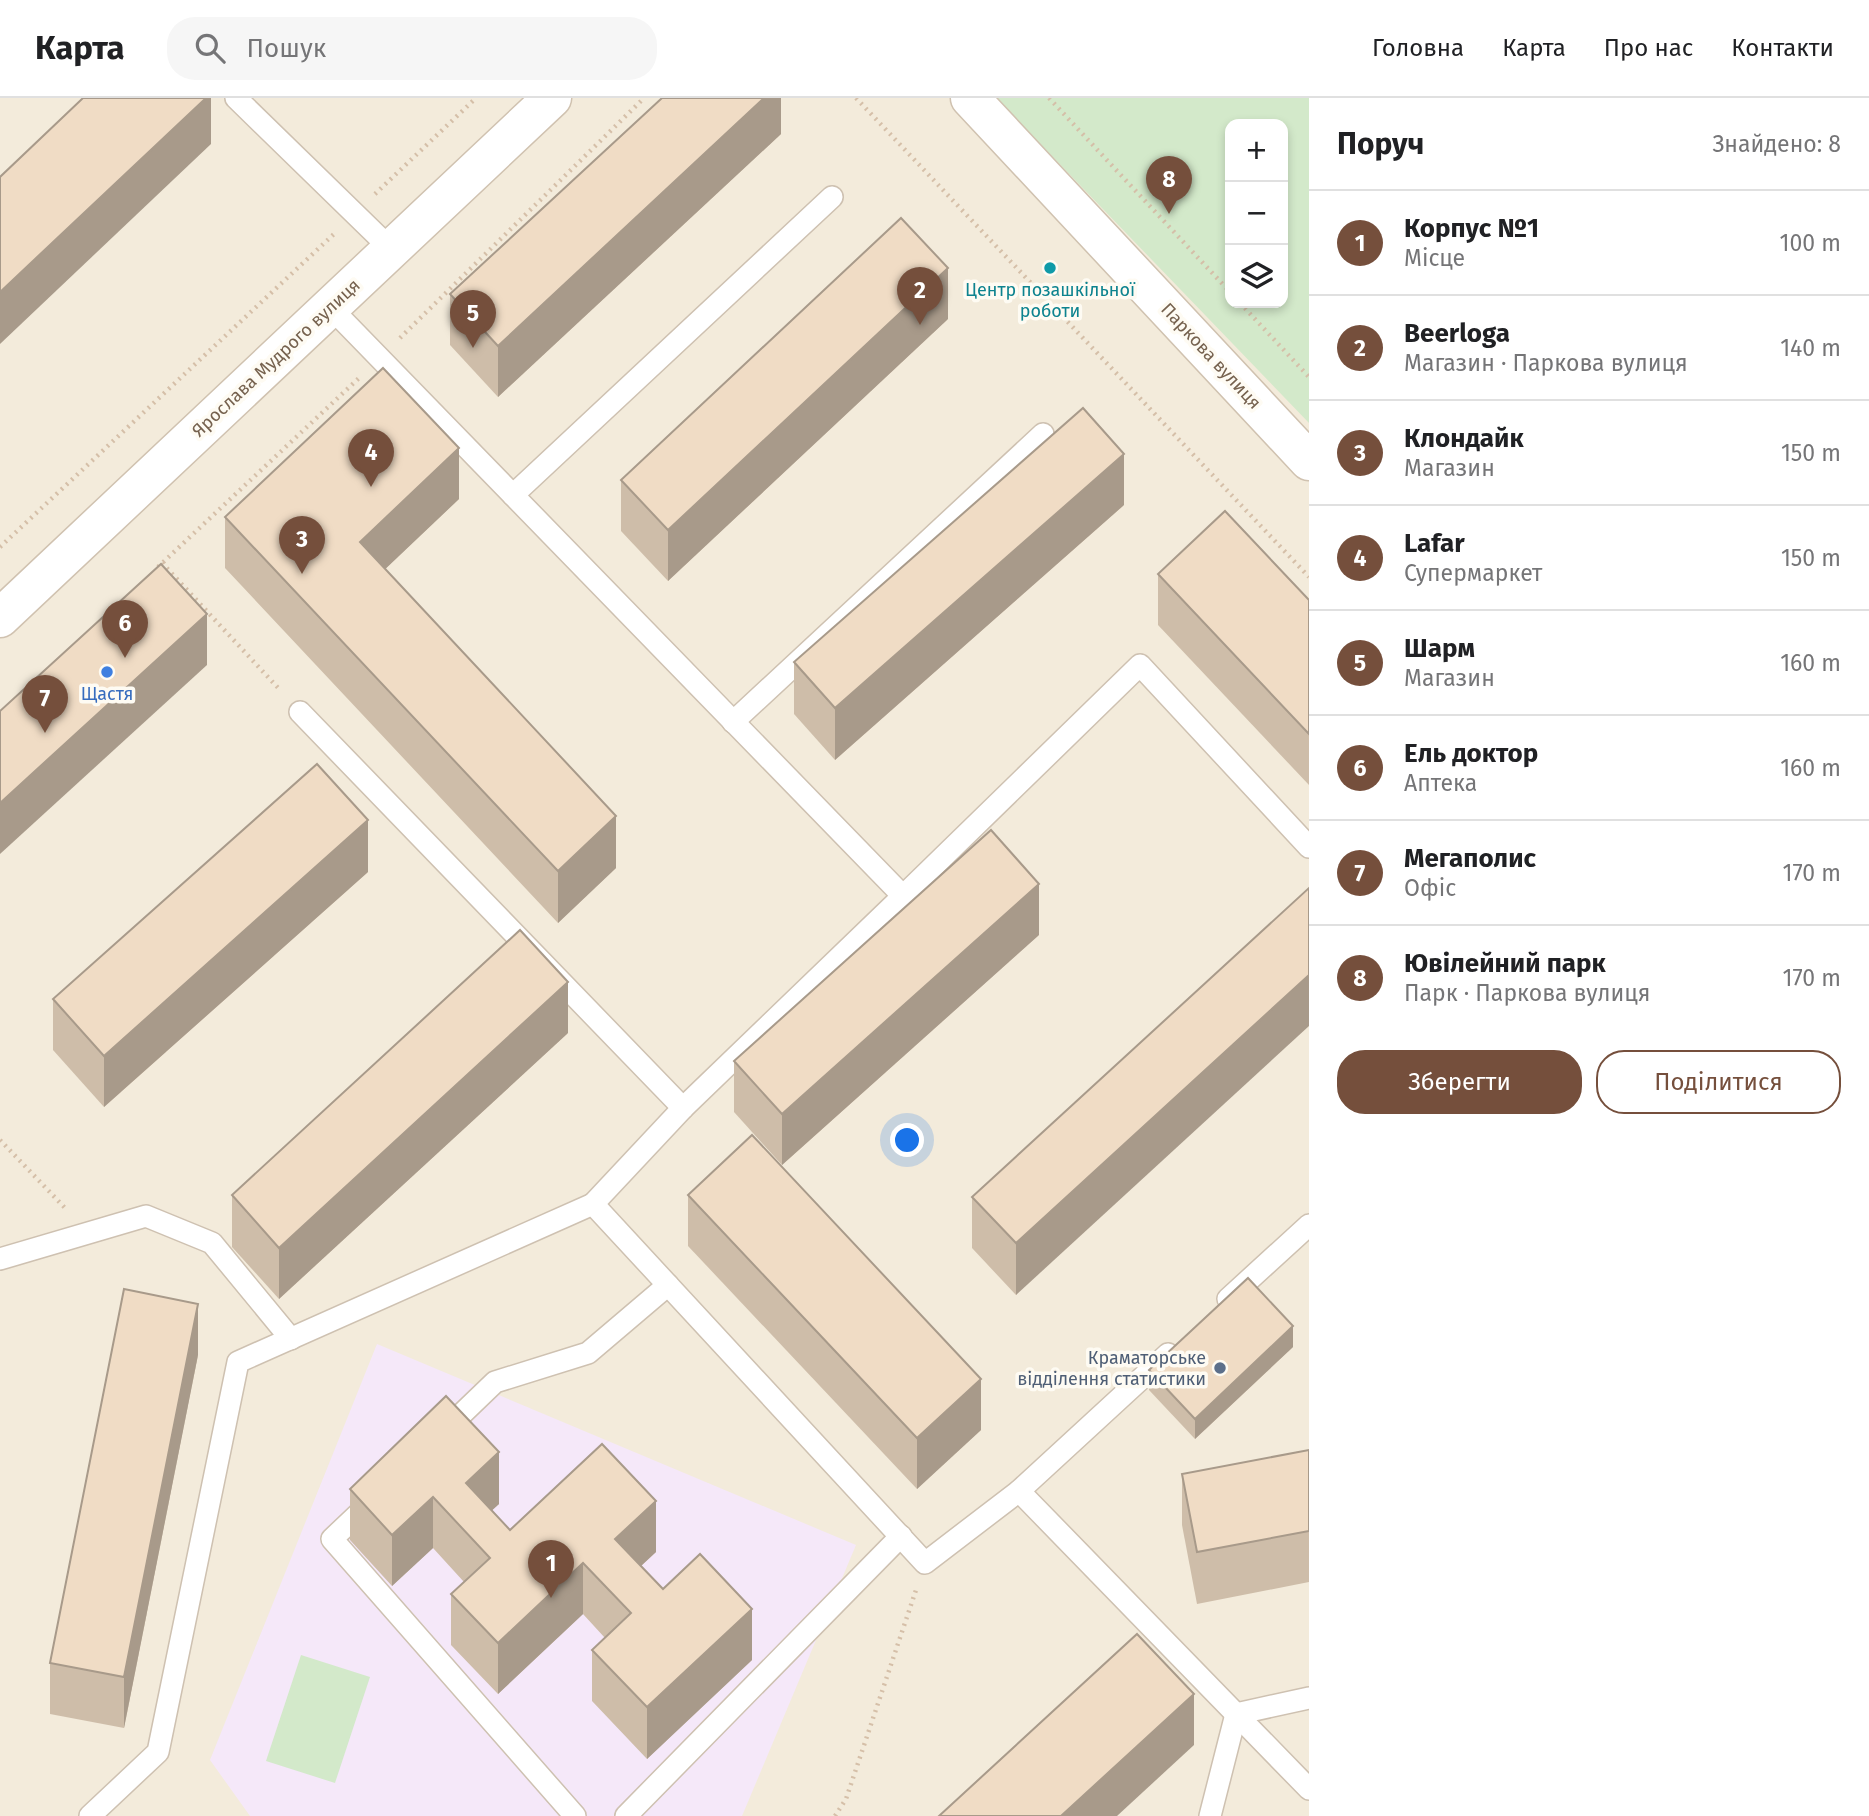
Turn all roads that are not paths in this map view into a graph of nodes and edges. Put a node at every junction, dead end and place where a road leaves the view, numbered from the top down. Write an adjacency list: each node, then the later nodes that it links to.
1 (236, 98): 5 (lane)
2 (552, 98): 5 (street, Ярослава Мудрого вулиця)
3 (970, 98): 8 (street, Паркова вулиця)
4 (832, 197): 9 (lane)
5 (391, 249): 6 (street, Ярослава Мудрого вулиця)
6 (330, 307): 9 (lane); 10 (street, Ярослава Мудрого вулиця)
7 (1043, 434): 12 (lane)
8 (1309, 461)
9 (513, 495): 12 (lane)
10 (0, 618)
11 (300, 712): 15 (lane)
12 (733, 722): 14 (lane)
13 (1309, 847): 14 (lane)
14 (903, 896): 15 (lane)
15 (683, 1108): 16 (lane)
16 (593, 1204): 19 (lane); 21 (lane)
17 (1309, 1225): 20 (lane)
18 (0, 1258): 21 (lane)
19 (668, 1285): 23 (lane); 26 (lane)
20 (1209, 1317)
21 (290, 1339): 30 (lane)
22 (1179, 1344): 25 (lane)
23 (428, 1447)
24 (389, 1484): 31 (lane)
25 (1019, 1491): 26 (lane); 28 (lane)
26 (901, 1536): 32 (lane)
27 (1309, 1698): 28 (lane)
28 (1236, 1714): 29 (lane); 33 (lane)
29 (1309, 1789)
30 (90, 1816)
31 (575, 1816)
32 (626, 1816)
33 (1210, 1816)

